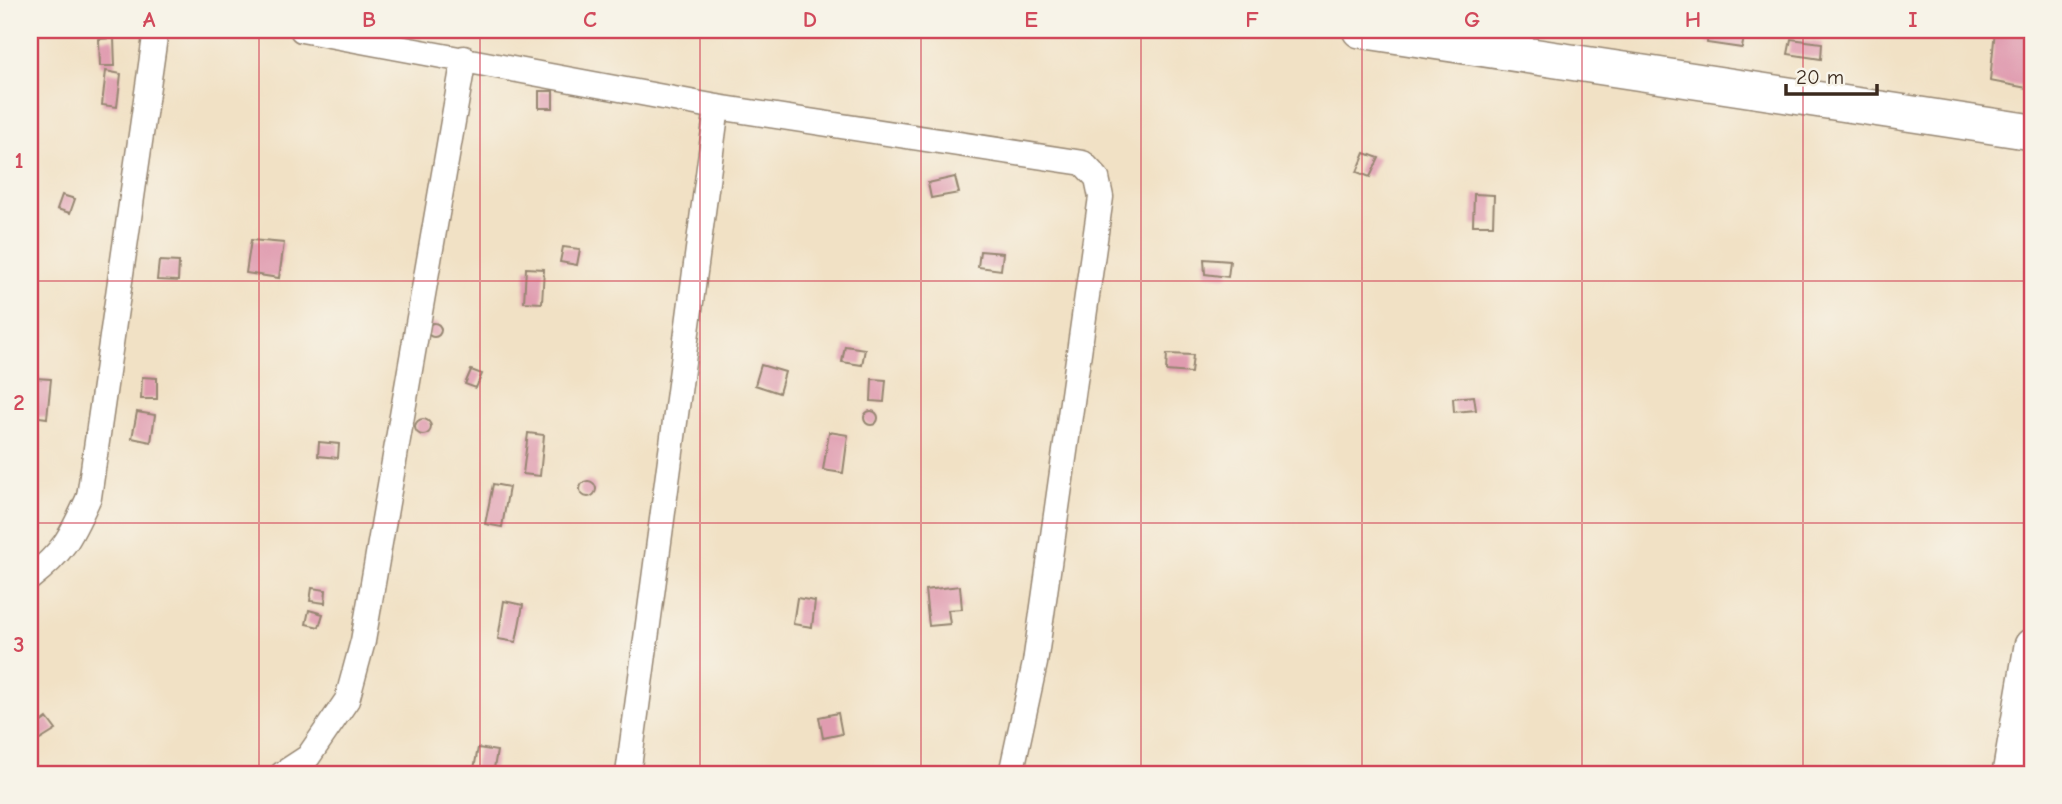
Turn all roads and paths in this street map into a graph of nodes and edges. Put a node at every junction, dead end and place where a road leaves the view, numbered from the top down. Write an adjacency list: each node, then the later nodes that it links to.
1 (156, 30): 7 (street)
2 (302, 30): 4 (street)
3 (1360, 30): 6 (street)
4 (464, 58): 5 (street); 9 (street)
5 (717, 107): 10 (street); 11 (street)
6 (2032, 132)
7 (30, 578)
8 (2032, 646): 12 (street)
9 (282, 774)
10 (628, 774)
11 (1011, 774)
12 (2010, 774)

